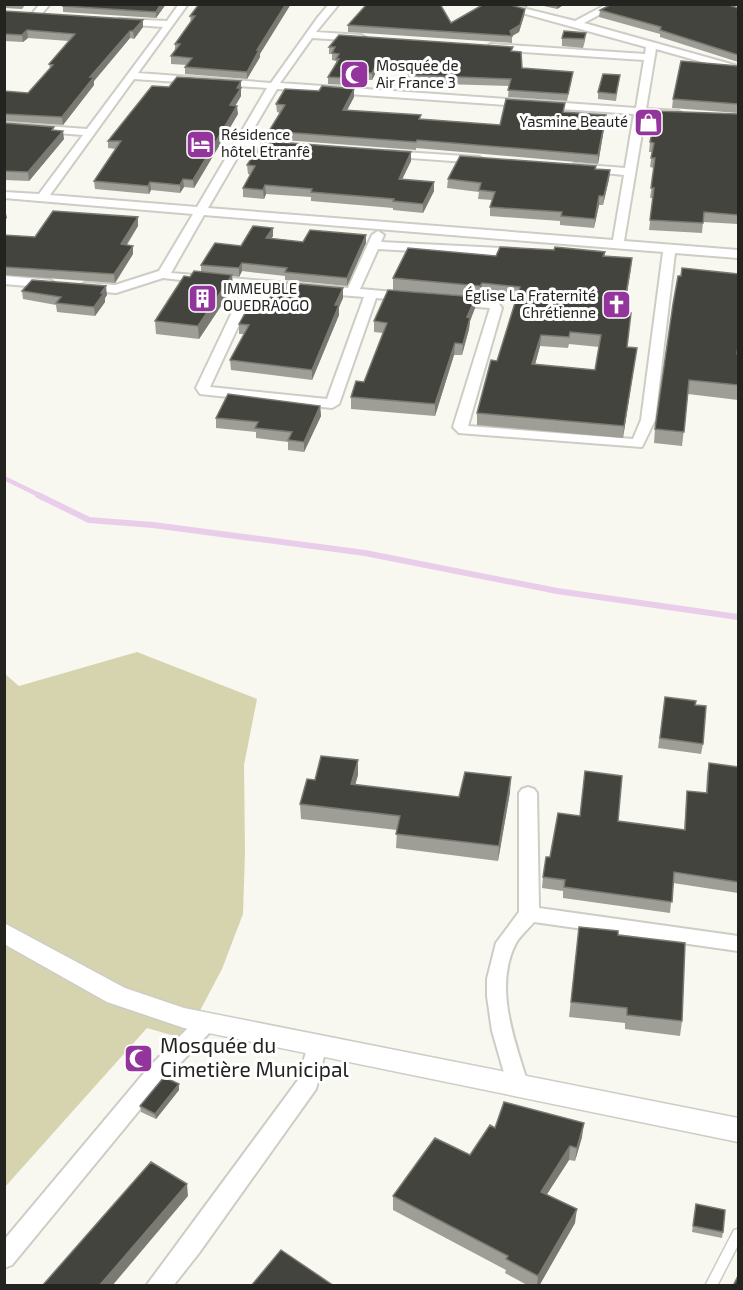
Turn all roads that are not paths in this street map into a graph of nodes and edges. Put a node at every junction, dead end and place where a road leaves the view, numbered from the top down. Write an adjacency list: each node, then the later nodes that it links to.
1 (46, 4): 6 (street)
2 (184, 4): 8 (street)
3 (335, 4): 10 (street)
4 (493, 4): 9 (street)
5 (615, 4): 9 (street)
6 (47, 16)
7 (113, 20): 8 (street)
8 (168, 24): 16 (street)
9 (576, 24): 12 (street)
10 (311, 35): 11 (street); 17 (street)
11 (369, 39)
12 (651, 45): 14 (street); 15 (street)
13 (485, 46): 14 (street)
14 (648, 57): 18 (street)
15 (738, 69)
16 (131, 76): 17 (street); 21 (street)
17 (274, 85): 18 (street); 22 (street)
18 (639, 111): 19 (street); 27 (street)
19 (694, 115)
20 (4, 126): 21 (street)
21 (90, 132): 29 (street)
22 (241, 143): 23 (street); 30 (street)
23 (300, 147)
24 (370, 152): 25 (street)
25 (488, 161)
26 (559, 166): 27 (street)
27 (629, 172): 33 (street)
28 (4, 195): 29 (street)
29 (42, 198): 30 (street)
30 (202, 211): 31 (street); 37 (street)
31 (381, 225): 32 (street); 34 (street)
32 (562, 240): 33 (street); 34 (street)
33 (618, 244): 35 (street)
34 (375, 245): 40 (street)
35 (670, 248): 36 (street); 43 (street)
36 (738, 254)
37 (164, 274): 38 (street); 39 (street)
38 (4, 280)
39 (252, 284): 40 (street); 41 (street)
40 (352, 293): 41 (street)
41 (371, 295): 42 (street)
42 (416, 298)
43 (438, 300)
44 (528, 793): 45 (street)
45 (530, 914): 47 (street); 50 (street)
46 (4, 932): 48 (street)
47 (738, 944)
48 (207, 1022): 49 (street); 53 (street)
49 (317, 1044): 50 (street); 54 (street)
50 (516, 1084): 51 (street)
51 (738, 1130)
52 (738, 1234): 55 (lane)
53 (4, 1258)
54 (158, 1286)
55 (711, 1286)

